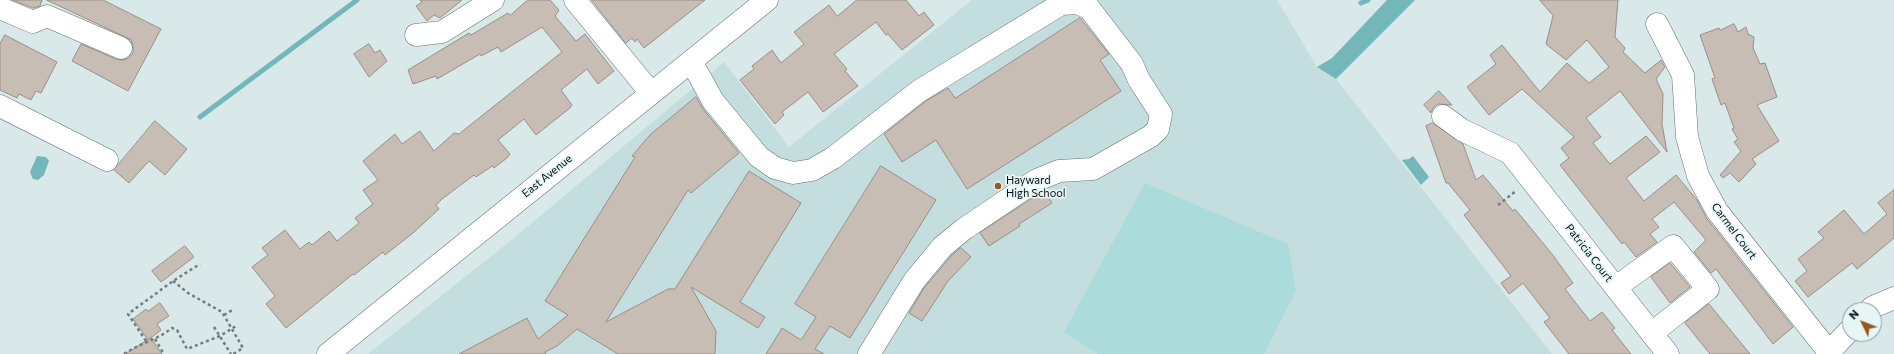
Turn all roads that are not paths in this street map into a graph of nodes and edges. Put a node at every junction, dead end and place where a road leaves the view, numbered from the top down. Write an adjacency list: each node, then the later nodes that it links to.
1 (494, 0): 6 (street)
2 (575, 0): 9 (street)
3 (761, 2): 8 (street, East Avenue)
4 (0, 8): 7 (street)
5 (1657, 24): 18 (street, Carmel Court)
6 (416, 35)
7 (121, 48)
8 (691, 61): 9 (street, East Avenue); 20 (street)
9 (651, 93): 19 (street, East Avenue)
10 (0, 106): 12 (street)
11 (1443, 116): 13 (street, Patricia Court)
12 (107, 160)
13 (1616, 287): 16 (street, Patricia Court); 16 (street)
14 (1894, 298): 15 (street)
15 (1882, 303)
16 (1652, 333): 21 (street, Patricia Court)
17 (1842, 338): 18 (street)
18 (1828, 353)
19 (328, 354)
20 (869, 354)
21 (1668, 354)

